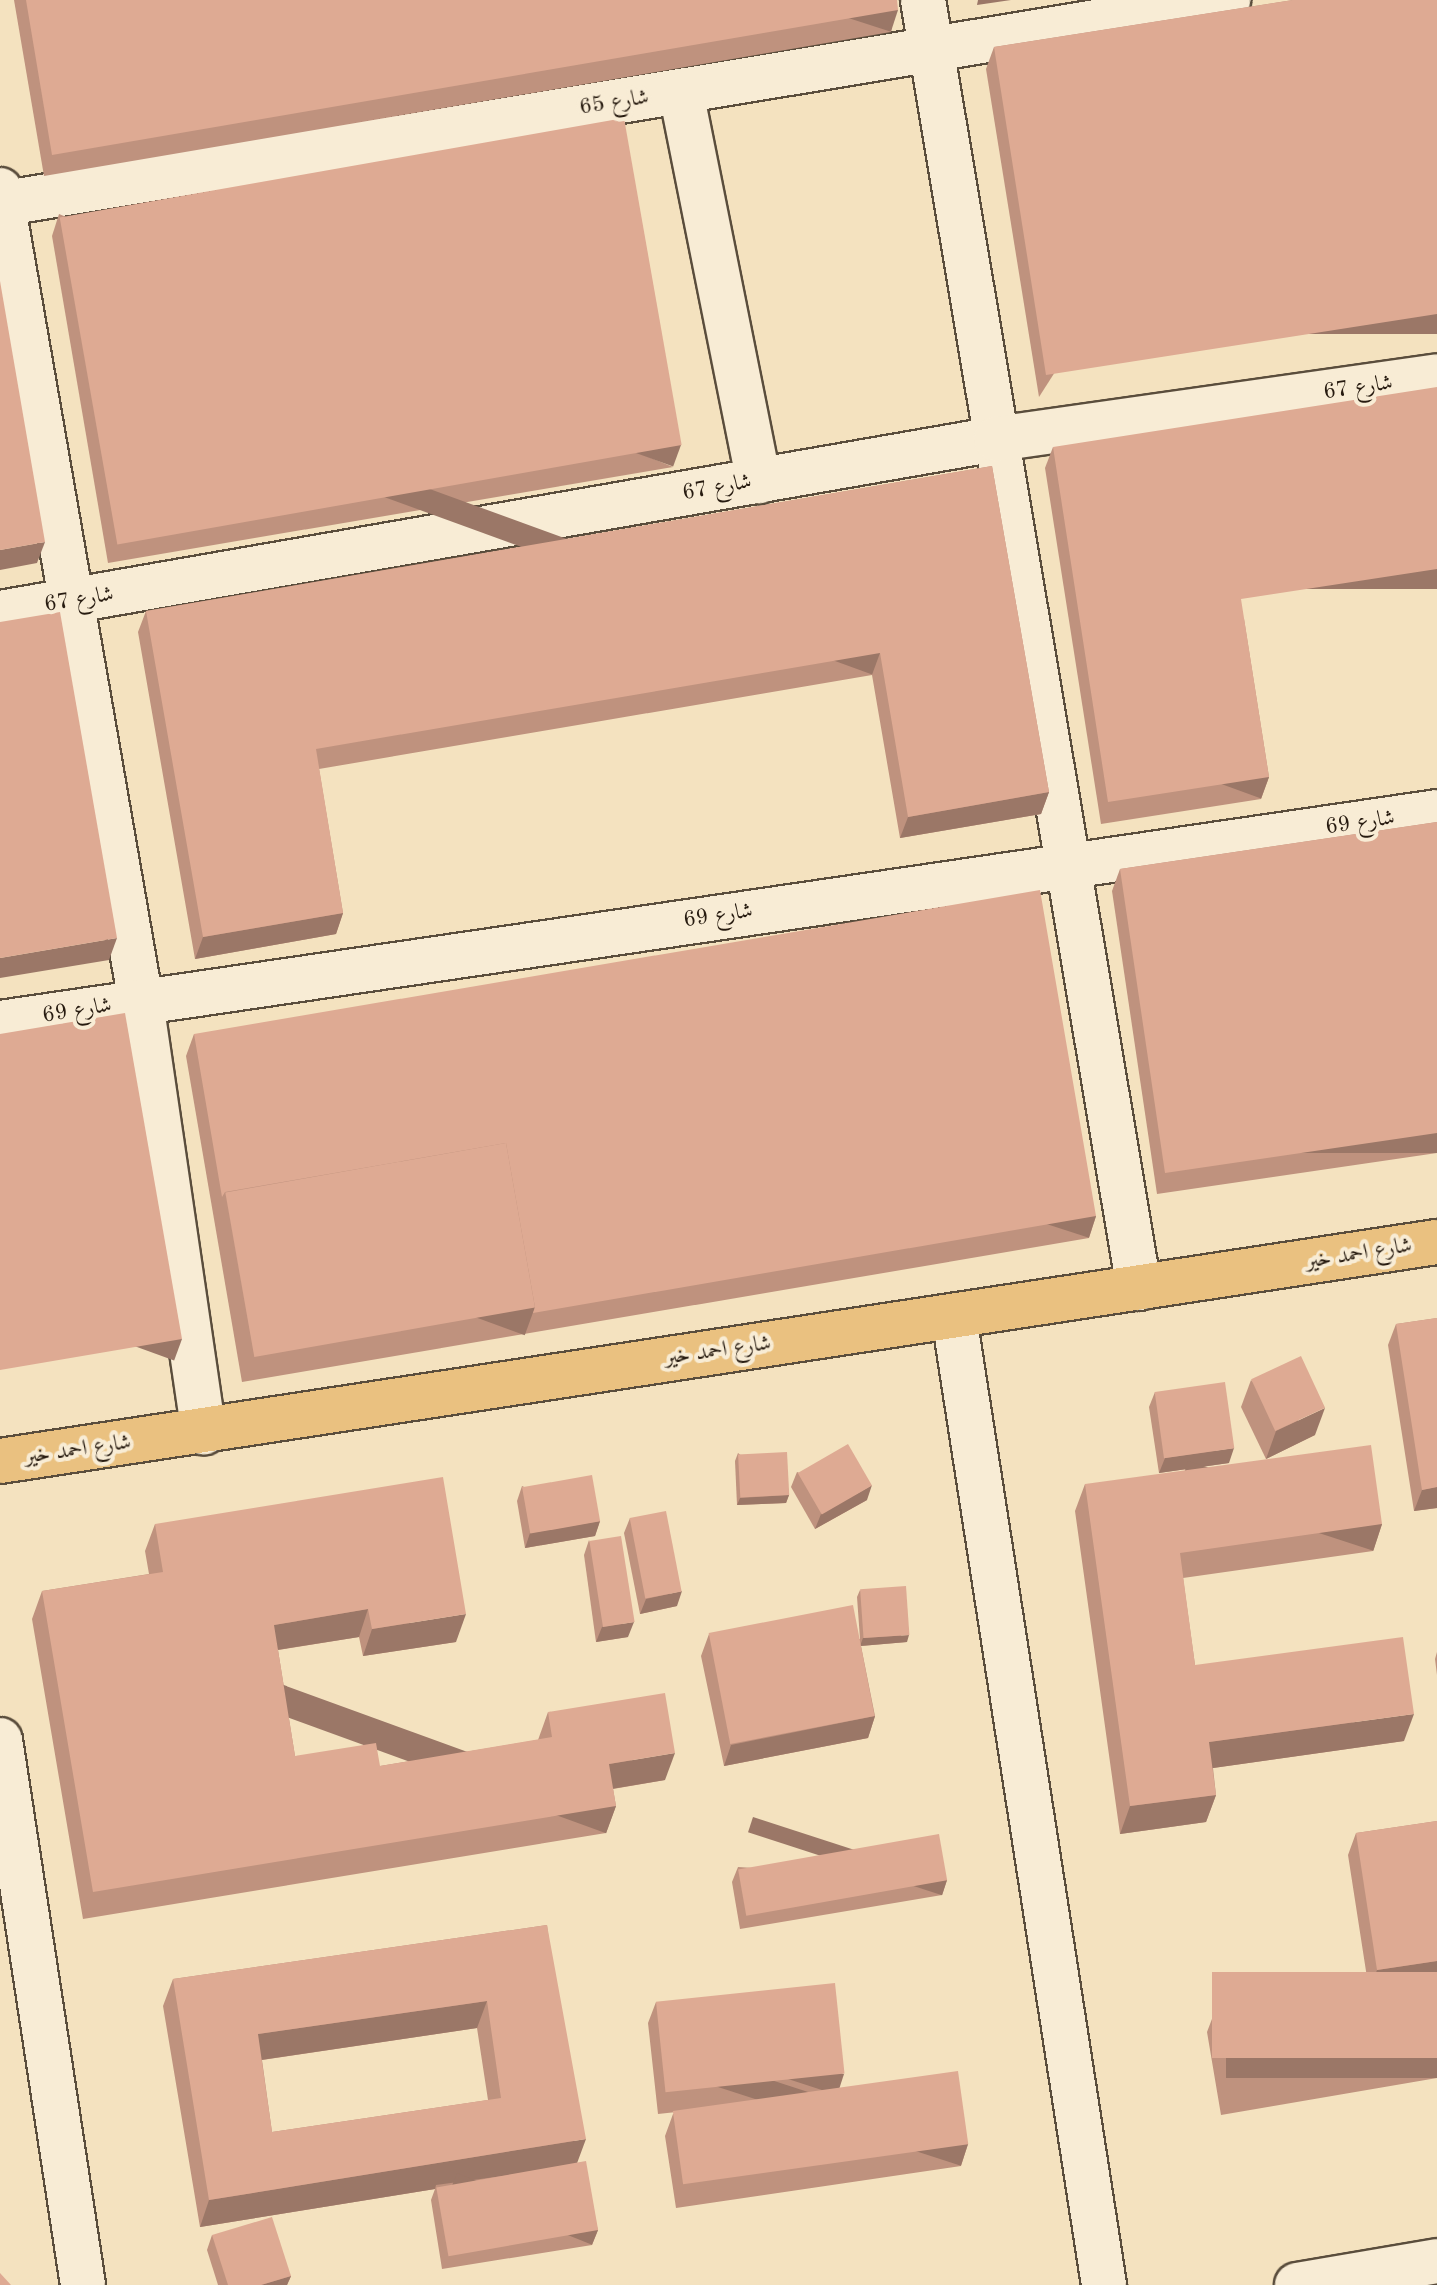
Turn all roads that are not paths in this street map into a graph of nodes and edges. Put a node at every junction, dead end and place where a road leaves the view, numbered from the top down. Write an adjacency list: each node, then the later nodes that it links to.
1 (923, 0): 3 (street)
2 (1228, 0): 3 (street, شارع 65)
3 (933, 51): 4 (street, شارع 65); 7 (street)
4 (681, 92): 5 (street, شارع 65); 8 (street)
5 (1, 199): 9 (street)
6 (1437, 376): 7 (street, شارع 67)
7 (996, 439): 8 (street, شارع 67); 12 (street)
8 (759, 481): 9 (street, شارع 67)
9 (71, 602): 10 (street, شارع 67); 13 (street)
10 (0, 613)
11 (1437, 812): 12 (street, شارع 69)
12 (1068, 865): 13 (street, شارع 69); 16 (street)
13 (141, 1002): 14 (street, شارع 69); 18 (street)
14 (0, 1023)
15 (1437, 1242): 16 (main road, شارع احمد خير)
16 (1139, 1288): 17 (main road, شارع احمد خير)
17 (954, 1317): 18 (main road, شارع احمد خير); 24 (street)
18 (204, 1432): 19 (main road, شارع احمد خير)
19 (0, 1461)
20 (0, 1740): 21 (street)
21 (17, 1998): 23 (street)
22 (1412, 2271): 25 (street)
23 (83, 2285)
24 (1104, 2285)
25 (1297, 2285)

